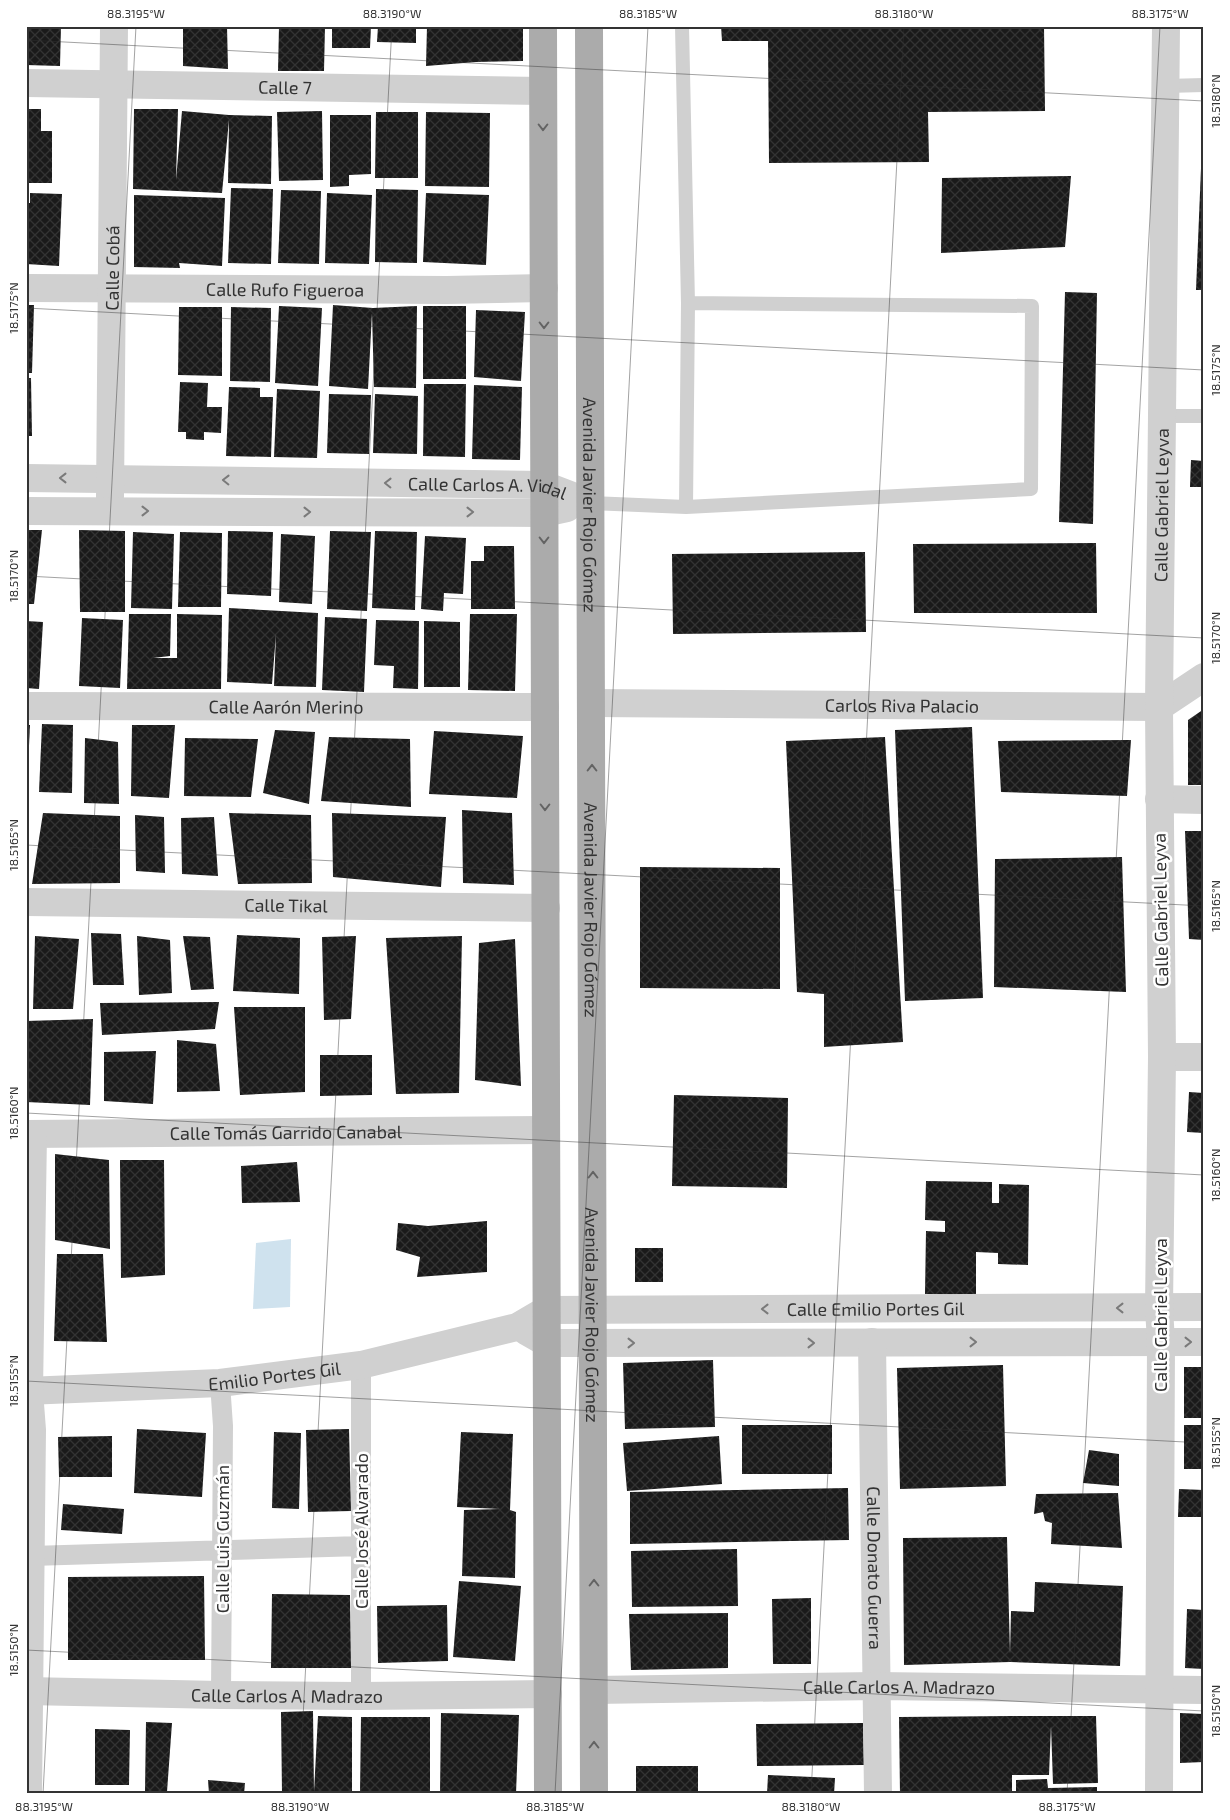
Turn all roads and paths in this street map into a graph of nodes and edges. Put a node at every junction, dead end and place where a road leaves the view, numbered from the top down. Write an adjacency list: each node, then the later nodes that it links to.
1 (114, 26): 7 (street, Calle Cobá)
2 (543, 26): 10 (main road)
3 (589, 26): 20 (main road, Avenida Javier Rojo Gómez)
4 (682, 26): 14 (lane)
5 (1166, 26): 9 (street, Calle Gabriel Leyva)
6 (26, 83): 7 (street, Calle 7)
7 (114, 84): 10 (street, Calle 7); 13 (street, Calle Cobá)
8 (1204, 85): 9 (lane)
9 (1166, 86): 15 (street, Calle Gabriel Leyva)
10 (543, 92): 12 (main road, one-way to 12)
11 (26, 288): 13 (street, Calle Rufo Figueroa)
12 (544, 288): 13 (street, Calle Rufo Figueroa); 19 (main road, one-way to 19)
13 (112, 289): 18 (street, Calle Cobá)
14 (688, 303): 21 (lane); 21 (lane)
15 (1162, 416): 16 (lane); 29 (street, Calle Gabriel Leyva)
16 (1204, 416)
17 (26, 478): 18 (street, Calle Carlos A. Vidal, one-way to 17)
18 (110, 479): 19 (street, Calle Carlos A. Vidal, one-way to 18); 22 (street, Calle Cobá)
19 (544, 485): 20 (street, Calle Carlos A. Vidal); 24 (main road)
20 (591, 503): 21 (lane); 24 (street, Calle Carlos A. Vidal); 26 (main road, Avenida Javier Rojo Gómez)
21 (686, 507)
22 (110, 511): 23 (street, Calle Carlos A. Vidal); 24 (street, Calle Carlos A. Vidal, one-way to 24)
23 (26, 512)
24 (544, 513): 28 (main road, one-way to 28)
25 (1204, 677): 29 (street)
26 (592, 702): 29 (street, Carlos Riva Palacio); 41 (main road, Avenida Javier Rojo Gómez, one-way to 26)
27 (26, 706): 28 (street, Calle Aarón Merino)
28 (545, 706): 33 (main road, one-way to 33)
29 (1159, 706): 30 (street, Calle Gabriel Leyva)
30 (1159, 799): 31 (street); 34 (street, Calle Gabriel Leyva)
31 (1204, 800)
32 (26, 902): 33 (street, Calle Tikal)
33 (546, 908): 36 (main road)
34 (1162, 1057): 35 (street); 39 (street, Calle Gabriel Leyva)
35 (1204, 1057)
36 (546, 1130): 37 (street, Calle Tomás Garrido Canabal); 40 (main road)
37 (30, 1134): 50 (street)
38 (1204, 1307): 39 (street, Calle Emilio Portes Gil)
39 (1159, 1308): 41 (street, Calle Emilio Portes Gil, one-way to 41); 44 (street, Calle Gabriel Leyva)
40 (546, 1310): 41 (street, Calle Emilio Portes Gil); 42 (street, Emilio Portes Gil); 46 (main road)
41 (593, 1310): 47 (main road, Avenida Javier Rojo Gómez)
42 (518, 1326): 46 (street); 48 (street, Emilio Portes Gil)
43 (872, 1342): 44 (street, Calle Emilio Portes Gil, one-way to 44); 47 (street, Calle Emilio Portes Gil, one-way to 43); 55 (street, Calle Donato Guerra)
44 (1161, 1342): 45 (street, Calle Emilio Portes Gil, one-way to 45); 57 (street, Calle Gabriel Leyva)
45 (1204, 1342)
46 (547, 1343): 47 (street, Calle Emilio Portes Gil); 60 (main road)
47 (593, 1343): 56 (main road, Avenida Javier Rojo Gómez, one-way to 47)
48 (361, 1365): 49 (street, Emilio Portes Gil); 52 (street, Calle José Alvarado)
49 (220, 1383): 50 (street, Emilio Portes Gil); 53 (street, Calle Luis Guzmán)
50 (28, 1391): 51 (street)
51 (29, 1515): 54 (street)
52 (360, 1546): 53 (street); 62 (street, Calle José Alvarado)
53 (222, 1552): 54 (street); 61 (street, Calle Luis Guzmán)
54 (31, 1556): 59 (street)
55 (877, 1686): 56 (street, Calle Carlos A. Madrazo); 57 (street, Calle Carlos A. Madrazo); 66 (street, Calle Donato Guerra)
56 (594, 1690): 65 (main road, Avenida Javier Rojo Gómez, one-way to 56)
57 (1160, 1690): 58 (street, Calle Carlos A. Madrazo); 67 (street, Calle Gabriel Leyva)
58 (1204, 1690)
59 (28, 1691): 61 (street, Calle Carlos A. Madrazo); 63 (street)
60 (548, 1694): 62 (street, Calle Carlos A. Madrazo); 64 (main road)
61 (221, 1695): 62 (street, Calle Carlos A. Madrazo)
62 (361, 1696)
63 (28, 1794)
64 (548, 1794)
65 (594, 1794)
66 (878, 1794)
67 (1159, 1794)

